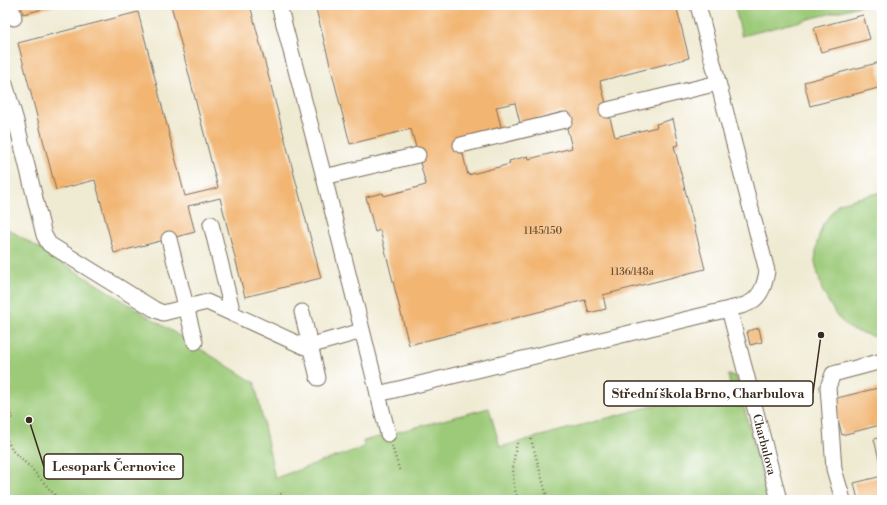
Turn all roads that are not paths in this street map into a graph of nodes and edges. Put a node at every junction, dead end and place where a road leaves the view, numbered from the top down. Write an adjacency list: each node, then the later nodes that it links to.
1 (279, 5): 9 (street)
2 (698, 5): 3 (street)
3 (718, 82): 5 (street); 13 (street)
4 (5, 85): 12 (street)
5 (607, 110)
6 (565, 120): 7 (street)
7 (461, 145)
8 (418, 155): 9 (street)
9 (324, 177): 16 (street)
10 (211, 224): 15 (street)
11 (169, 239): 12 (street)
12 (186, 307): 15 (street); 17 (street)
13 (729, 309): 21 (street); 23 (street, Charbulova)
14 (302, 312): 18 (street)
15 (233, 314): 18 (street)
16 (362, 331): 18 (street); 21 (street)
17 (194, 342)
18 (310, 345): 20 (street)
19 (882, 361): 24 (street)
20 (318, 378)
21 (378, 394): 22 (street)
22 (388, 434)
23 (779, 500)
24 (843, 500)

